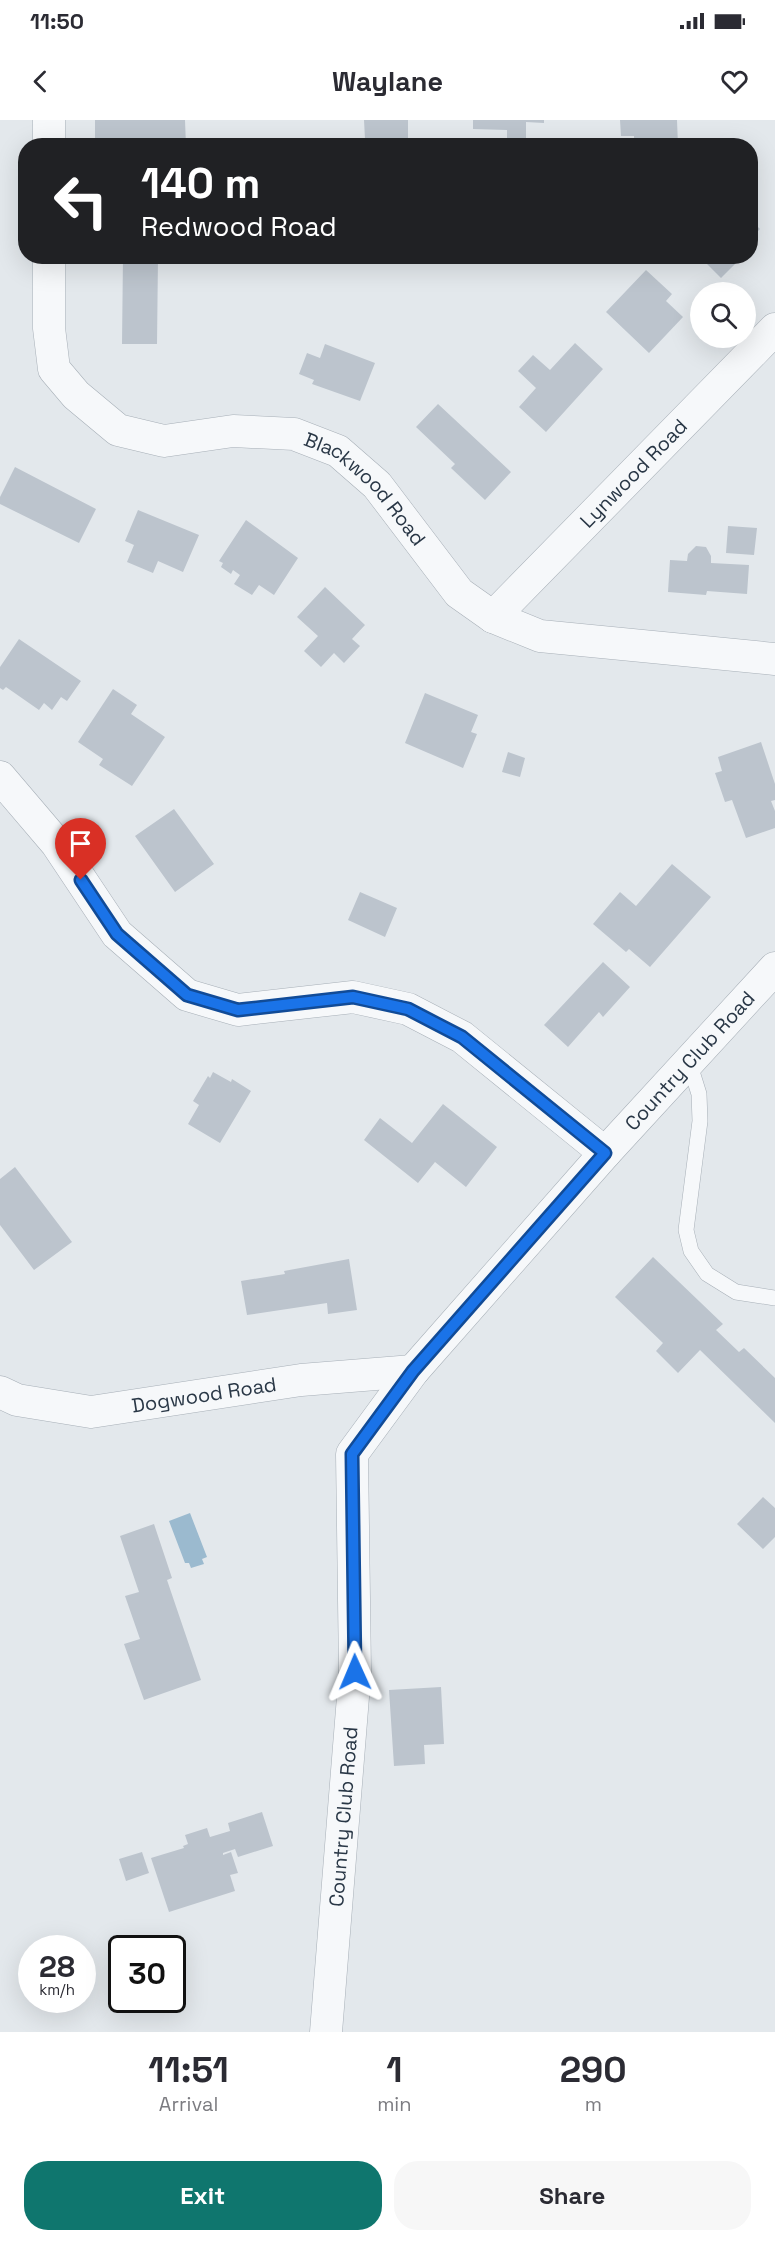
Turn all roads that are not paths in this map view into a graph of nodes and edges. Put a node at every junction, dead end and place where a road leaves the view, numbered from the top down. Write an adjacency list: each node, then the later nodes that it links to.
1 (49, 120): 2 (street)
2 (49, 138)
3 (49, 264): 5 (street, Blackwood Road)
4 (775, 329): 5 (street, Lynwood Road)
5 (493, 618): 6 (street, Blackwood Road)
6 (775, 659)
7 (0, 777): 10 (street)
8 (775, 968): 9 (street, Country Club Road)
9 (688, 1062): 10 (street, Country Club Road); 11 (lane)
10 (605, 1153): 12 (street, Country Club Road)
11 (775, 1298)
12 (413, 1371): 13 (street, Dogwood Road); 14 (street, Country Club Road)
13 (0, 1392)
14 (327, 2032)

